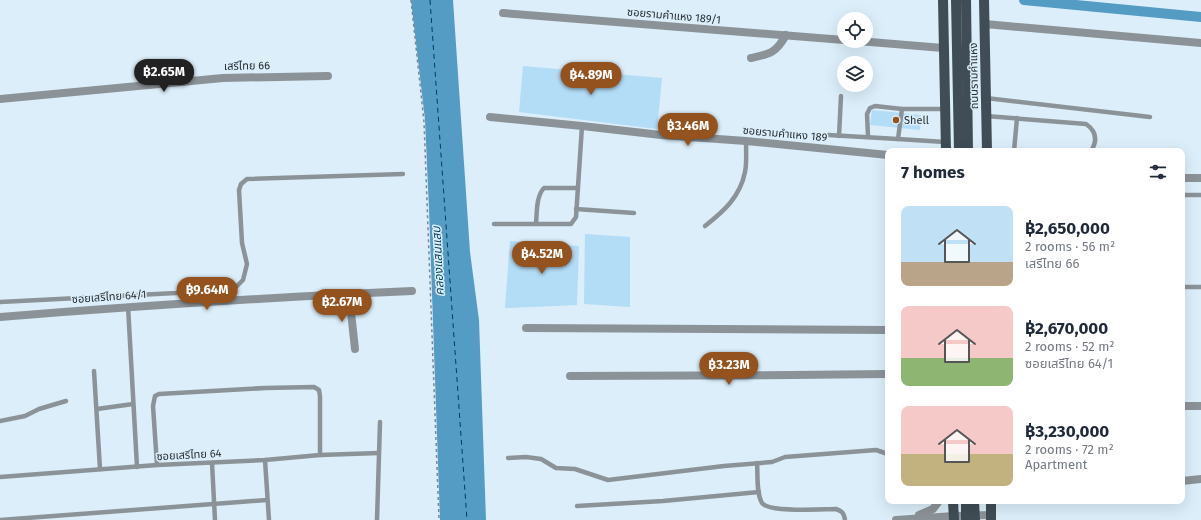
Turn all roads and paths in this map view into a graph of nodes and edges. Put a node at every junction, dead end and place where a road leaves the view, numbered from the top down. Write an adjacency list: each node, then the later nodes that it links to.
1 (411, 0): 99 (path)
2 (943, 0): 12 (main road)
3 (956, 0): 15 (main road, ถนนรามคำแหง)
4 (966, 0): 15 (main road, ถนนรามคำแหง)
5 (984, 0): 7 (main road, ถนนรามคำแหง)
6 (503, 13): 8 (street, ซอยรามคำแหง 189/1)
7 (985, 24): 11 (street); 18 (main road, ถนนรามคำแหง)
8 (786, 36): 9 (street, ซอยรามคำแหง 189/1); 13 (street)
9 (837, 40)
10 (873, 42): 12 (street)
11 (1201, 42)
12 (943, 48): 20 (main road)
13 (751, 58)
14 (328, 76): 17 (street, เสรีไทย 66)
15 (962, 95): 32 (main road, ถนนรามคำแหง); 33 (main road, ถนนรามคำแหง)
16 (841, 96): 27 (lane)
17 (0, 98)
18 (986, 98): 21 (main road, ถนนรามคำแหง); 23 (lane)
19 (902, 109): 20 (lane); 28 (lane); 29 (lane)
20 (944, 109): 31 (main road)
21 (986, 116): 24 (lane); 34 (main road, ถนนรามคำแหง)
22 (490, 117): 25 (street, ซอยรามคำแหง 189)
23 (1150, 117)
24 (1017, 118): 35 (lane); 36 (lane)
25 (582, 126): 30 (street, ซอยรามคำแหง 189); 41 (lane)
26 (828, 135): 27 (lane)
27 (839, 136): 28 (lane)
28 (868, 137): 29 (lane)
29 (898, 139): 31 (lane)
30 (746, 141): 37 (street, ซอยรามคำแหง 189); 48 (lane)
31 (945, 146)
32 (959, 148)
33 (968, 148)
34 (987, 148)
35 (1014, 148)
36 (1093, 148)
37 (885, 155)
38 (403, 174): 53 (lane)
39 (1185, 178): 40 (street)
40 (1201, 178)
41 (578, 188): 44 (lane); 47 (lane)
42 (1185, 195): 43 (lane)
43 (1201, 195)
44 (576, 209): 45 (lane); 47 (lane)
45 (634, 213)
46 (494, 224): 47 (lane)
47 (536, 224)
48 (705, 226)
49 (1185, 286): 50 (lane)
50 (1201, 287)
51 (412, 291): 52 (street, ซอยเสรีไทย 64/1)
52 (349, 294): 54 (street, ซอยเสรีไทย 64/1); 58 (street)
53 (0, 302)
54 (128, 306): 55 (street, ซอยเสรีไทย 64/1); 63 (lane)
55 (0, 317)
56 (526, 328): 57 (street)
57 (885, 330)
58 (355, 349)
59 (94, 371): 66 (lane)
60 (885, 374): 61 (street)
61 (570, 376)
62 (66, 401): 67 (lane)
63 (133, 404): 66 (lane); 77 (lane)
64 (1185, 406): 65 (street)
65 (1201, 406)
66 (97, 409): 78 (lane)
67 (0, 421)
68 (380, 422): 69 (lane)
69 (379, 453): 71 (lane, ซอยเสรีไทย 64); 98 (lane)
70 (885, 453): 75 (lane)
71 (320, 456): 73 (lane, ซอยเสรีไทย 64); 76 (lane)
72 (508, 458): 75 (lane)
73 (265, 460): 74 (lane, ซอยเสรีไทย 64); 83 (lane)
74 (212, 463): 76 (lane, ซอยเสรีไทย 64); 84 (lane)
75 (757, 463): 82 (lane)
76 (157, 465): 77 (lane, ซอยเสรีไทย 64)
77 (137, 467): 78 (lane, ซอยเสรีไทย 64)
78 (100, 470): 79 (lane, ซอยเสรีไทย 64)
79 (0, 477)
80 (1201, 479): 81 (street)
81 (1185, 481)
82 (759, 492): 90 (lane); 100 (lane)
83 (267, 500): 84 (lane); 97 (lane)
84 (214, 504): 93 (lane); 96 (lane)
85 (937, 504): 94 (street)
86 (954, 504): 92 (main road)
87 (966, 504): 102 (main road, bridge)
88 (974, 504): 103 (main road, bridge)
89 (991, 504): 91 (main road)
90 (577, 506)
91 (991, 517): 92 (street)
92 (954, 518): 94 (street)
93 (7, 519): 95 (lane)
94 (908, 519): 101 (street)
95 (0, 520)
96 (215, 520)
97 (269, 520)
98 (377, 520)
99 (439, 520)
100 (845, 520)
101 (896, 520)
102 (966, 520)
103 (975, 520)

